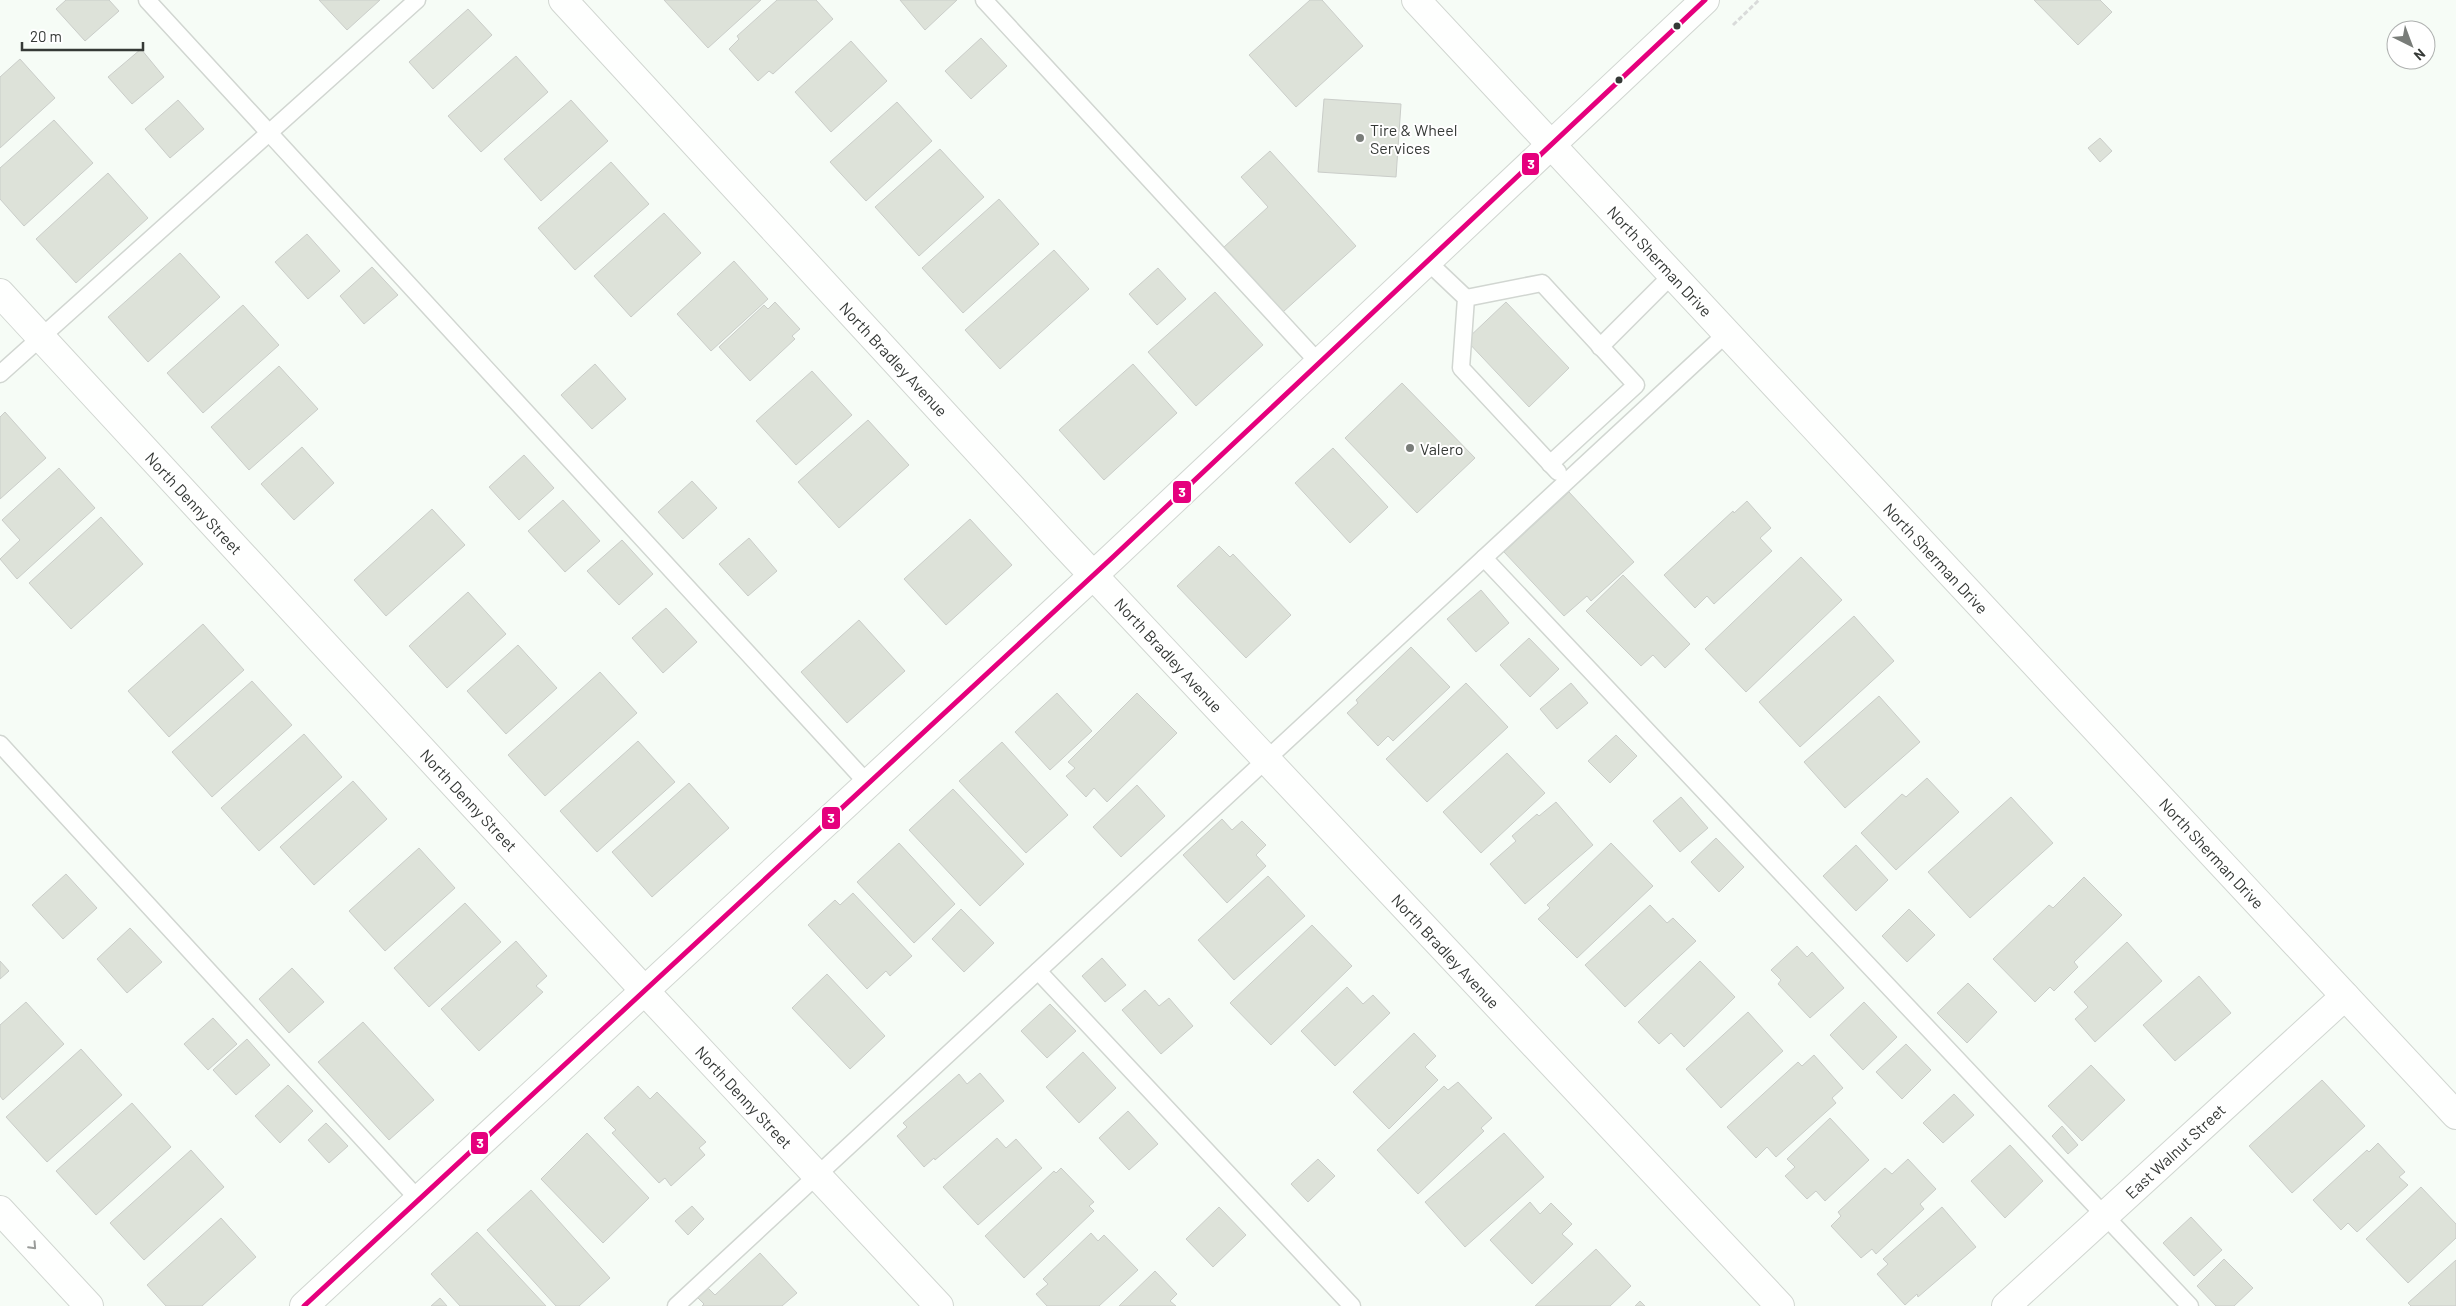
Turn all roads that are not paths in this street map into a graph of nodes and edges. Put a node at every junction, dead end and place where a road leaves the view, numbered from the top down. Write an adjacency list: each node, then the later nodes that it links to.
1 (147, 0): 7 (lane)
2 (417, 0): 7 (lane)
3 (563, 0): 23 (street, North Bradley Avenue)
4 (984, 0): 16 (lane)
5 (1416, 0): 8 (street, North Sherman Drive)
6 (1705, 0): 8 (street)
7 (268, 134): 14 (lane); 26 (lane)
8 (1550, 144): 9 (street); 10 (street, North Sherman Drive)
9 (1427, 260): 12 (lane); 16 (street)
10 (1672, 275): 13 (street, North Sherman Drive); 15 (lane)
11 (0, 293): 14 (street, North Denny Street)
12 (1466, 298): 15 (lane); 20 (lane)
13 (1727, 333): 19 (lane); 29 (street, North Sherman Drive)
14 (40, 338): 17 (lane); 28 (street, North Denny Street)
15 (1600, 347): 18 (lane)
16 (1319, 363): 23 (street)
17 (0, 374)
18 (1636, 386): 19 (lane); 20 (lane)
19 (1651, 403): 21 (lane)
20 (1550, 464): 21 (lane)
21 (1567, 481): 22 (lane)
22 (1484, 558): 25 (lane); 34 (lane)
23 (1093, 575): 25 (street, North Bradley Avenue); 26 (street)
24 (0, 744): 32 (lane)
25 (1266, 760): 27 (lane); 40 (street, North Bradley Avenue)
26 (869, 784): 28 (street)
27 (1038, 971): 31 (lane); 39 (lane)
28 (645, 991): 31 (street, North Denny Street); 32 (street)
29 (2345, 996): 30 (street, North Sherman Drive); 34 (street, East Walnut Street)
30 (2456, 1115)
31 (817, 1175): 37 (lane); 38 (street, North Denny Street)
32 (419, 1200): 36 (street)
33 (0, 1210): 35 (street, one-way to 35)
34 (2104, 1216): 41 (street, East Walnut Street); 42 (lane)
35 (89, 1306)
36 (304, 1306)
37 (676, 1306)
38 (939, 1306)
39 (1352, 1306)
40 (1780, 1306)
41 (2006, 1306)
42 (2190, 1306)

